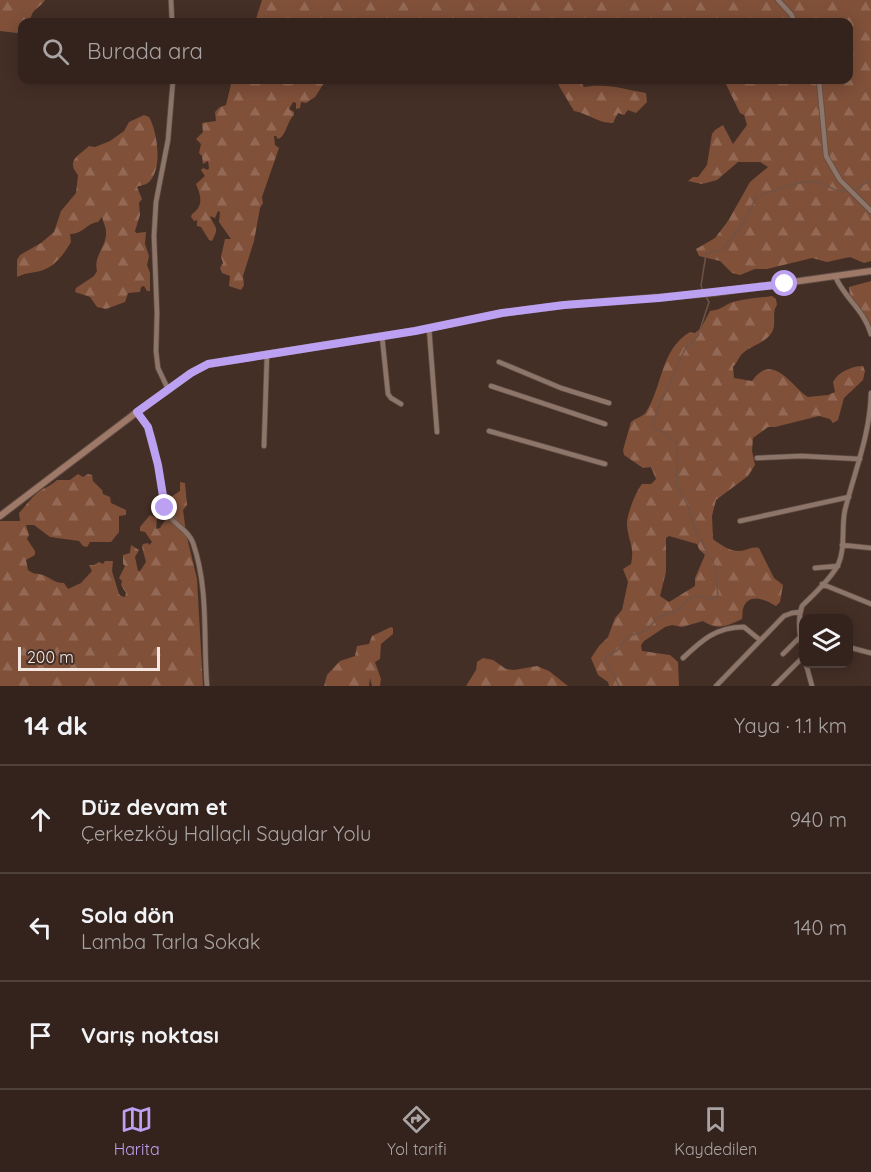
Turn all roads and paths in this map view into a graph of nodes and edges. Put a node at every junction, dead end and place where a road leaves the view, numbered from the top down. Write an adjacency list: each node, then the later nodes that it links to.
1 (171, 0): 3 (street)
2 (778, 0): 4 (street)
3 (172, 18)
4 (793, 18)
5 (173, 84): 16 (street)
6 (819, 84): 7 (street)
7 (871, 211)
8 (871, 271): 9 (main road)
9 (836, 276): 10 (main road); 11 (street)
10 (429, 328): 12 (main road); 22 (street)
11 (871, 334)
12 (382, 336): 13 (main road); 19 (street)
13 (267, 354): 16 (main road); 24 (street)
14 (499, 362): 18 (street)
15 (490, 386): 21 (street)
16 (168, 389): 20 (main road)
17 (871, 393): 26 (street)
18 (609, 403)
19 (401, 404)
20 (137, 412): 29 (main road); 46 (street)
21 (604, 424)
22 (437, 432)
23 (489, 432): 27 (street)
24 (264, 446)
25 (757, 458): 26 (street)
26 (860, 459): 28 (street)
27 (605, 464)
28 (849, 497): 30 (street); 31 (street)
29 (0, 516)
30 (740, 521)
31 (842, 544): 32 (street); 33 (street)
32 (871, 548)
33 (837, 566): 34 (street); 35 (street)
34 (815, 568)
35 (822, 584): 36 (street); 37 (street)
36 (871, 604)
37 (800, 612): 38 (street)
38 (760, 640): 43 (street); 47 (street)
39 (799, 640): 42 (street)
40 (853, 648): 41 (street)
41 (871, 652)
42 (783, 654)
43 (683, 658)
44 (799, 660): 48 (street)
45 (807, 668): 49 (street)
46 (207, 686)
47 (716, 686)
48 (774, 686)
49 (812, 686)

